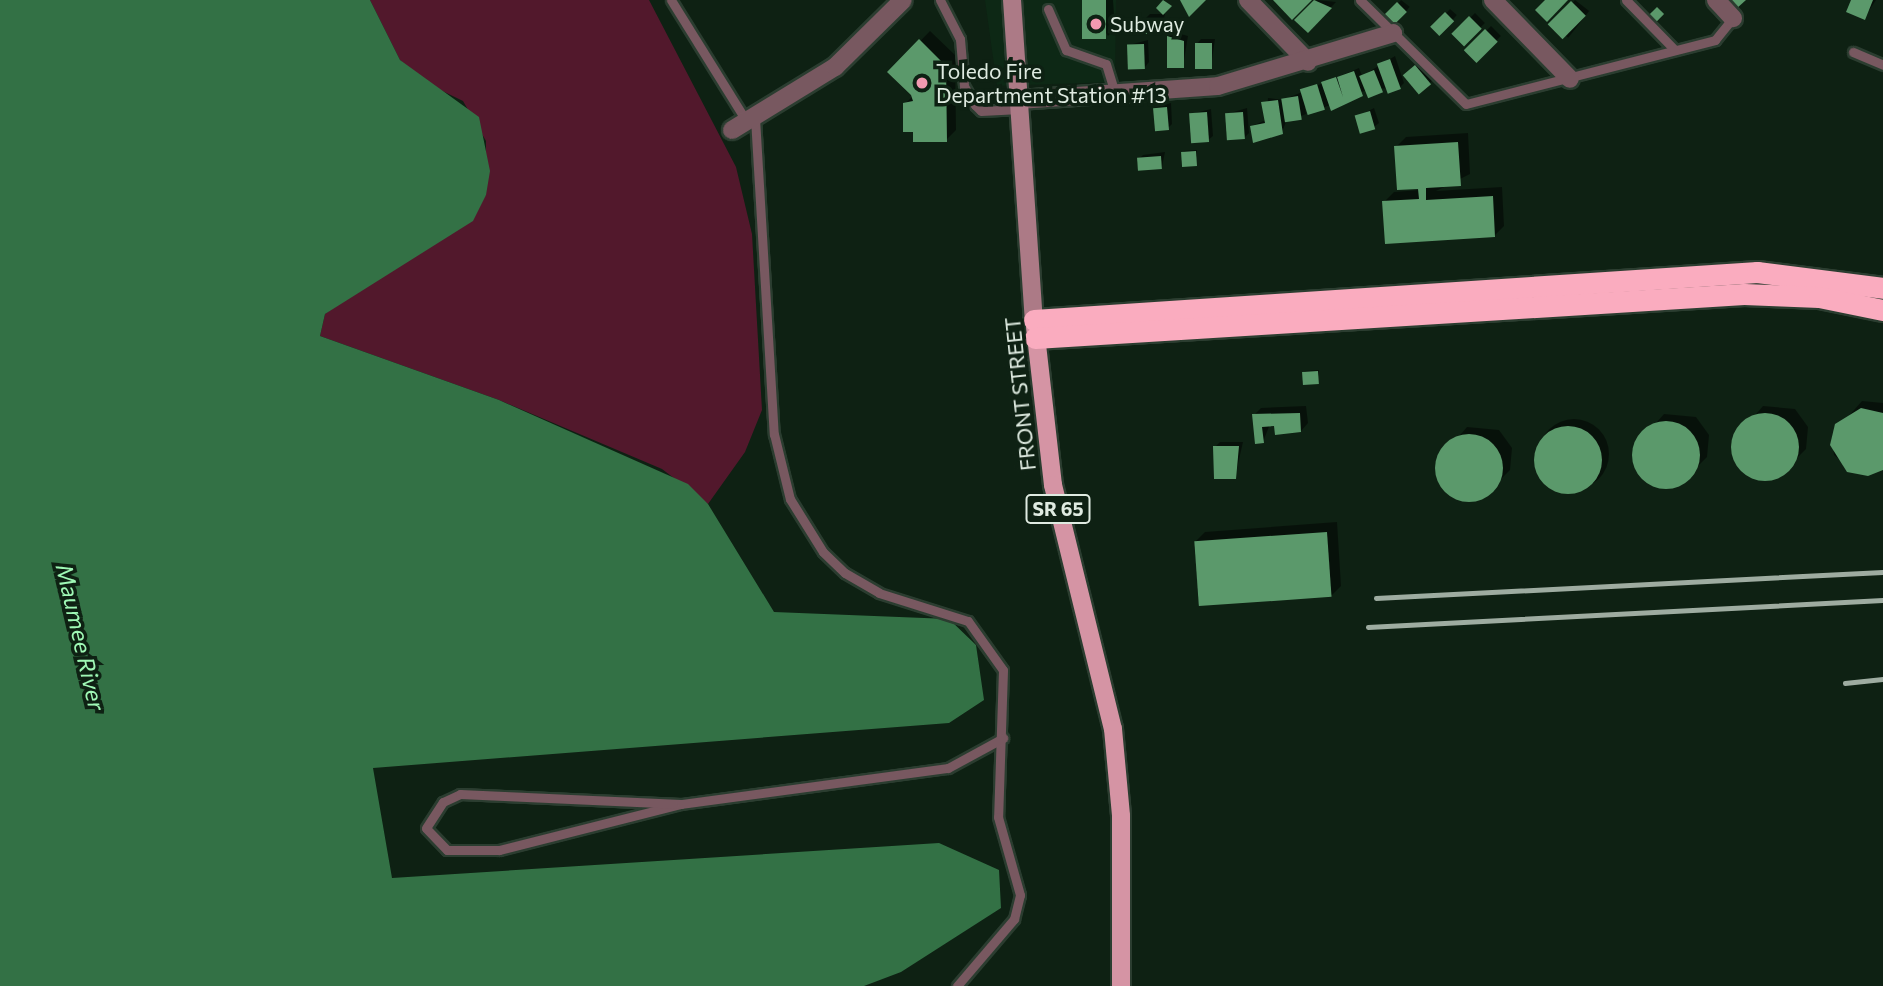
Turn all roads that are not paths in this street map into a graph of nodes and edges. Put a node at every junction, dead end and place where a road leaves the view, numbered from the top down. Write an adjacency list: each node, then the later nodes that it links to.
1 (671, 0): 20 (lane)
2 (903, 0): 20 (street)
3 (940, 0): 19 (lane)
4 (1012, 0): 19 (street, FRONT STREET)
5 (1248, 0): 15 (street)
6 (1360, 0): 12 (lane)
7 (1493, 0): 17 (street)
8 (1626, 0): 13 (lane)
9 (1716, 0): 11 (street)
10 (1048, 9): 18 (lane)
11 (1733, 18): 13 (lane)
12 (1393, 33): 15 (street); 17 (lane)
13 (1674, 49): 17 (lane)
14 (1853, 52): 16 (lane)
15 (1308, 62): 18 (street)
16 (1883, 65)
17 (1570, 79)
18 (1115, 93): 19 (street)
19 (1019, 105): 23 (street, FRONT STREET)
20 (745, 123): 24 (lane)
21 (1883, 288): 23 (highway)
22 (1883, 310): 23 (highway)
23 (1035, 329): 27 (main road, FRONT STREET / SR 65)
24 (1003, 738): 25 (lane); 26 (lane)
25 (681, 804): 25 (lane)
26 (957, 986)
27 (1121, 986)

